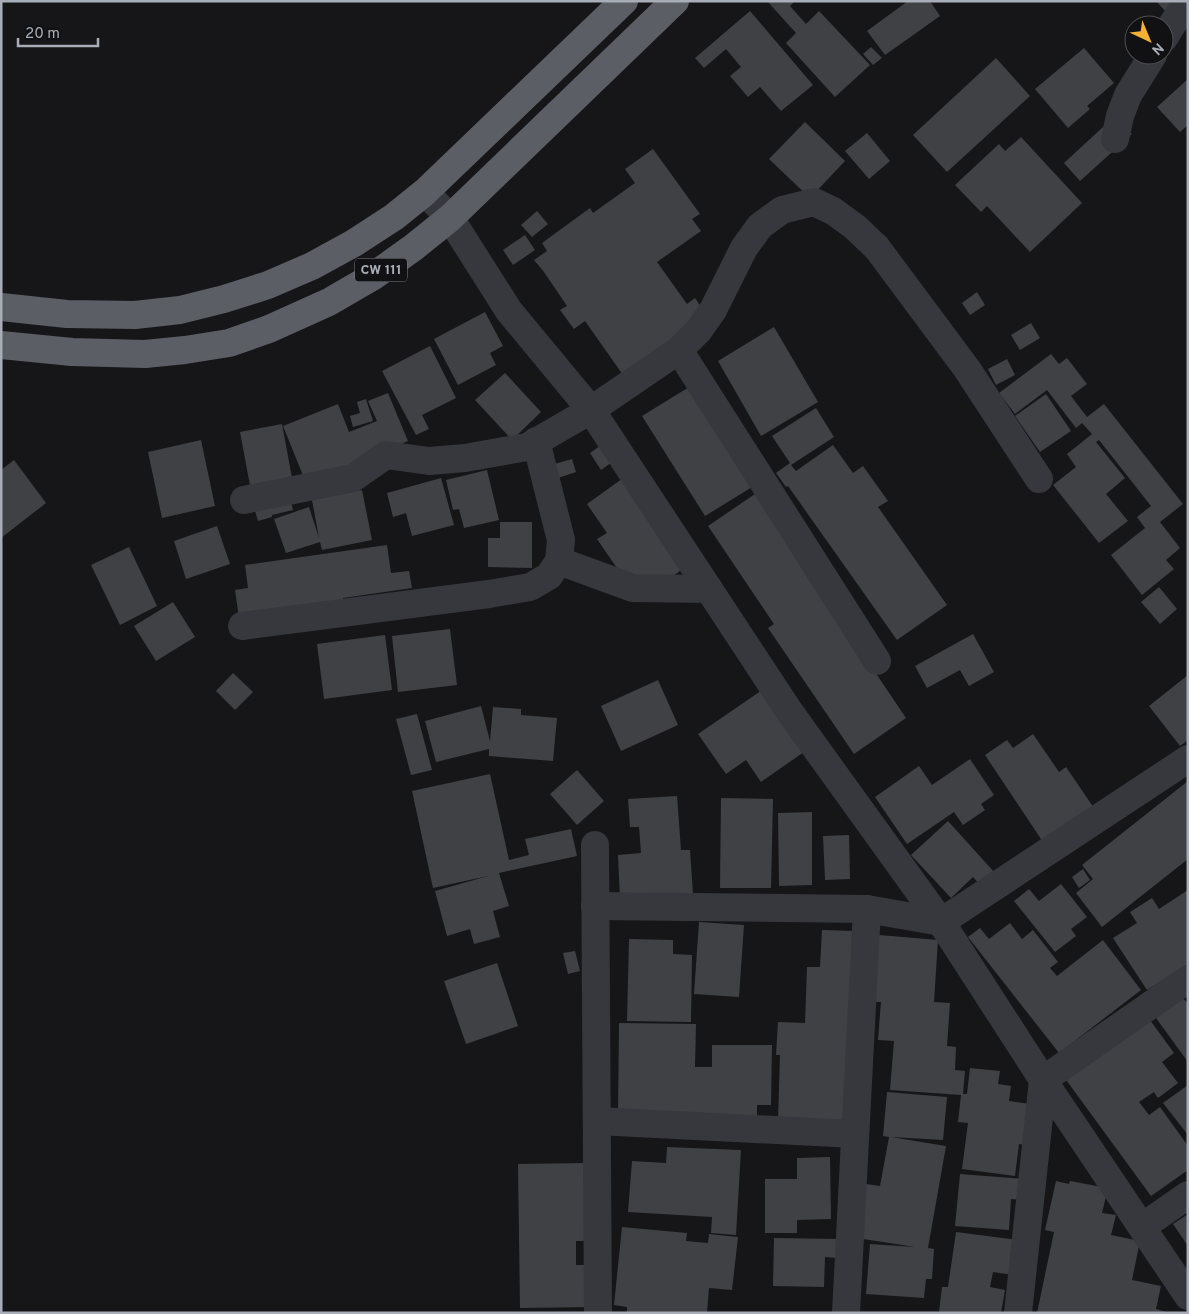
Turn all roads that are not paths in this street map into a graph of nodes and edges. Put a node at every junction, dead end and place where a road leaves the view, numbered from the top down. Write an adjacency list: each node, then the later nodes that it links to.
1 (624, 1): 7 (highway, CW 111)
2 (675, 1): 8 (highway, CW 111)
3 (1187, 1): 4 (street)
4 (1174, 22)
5 (1147, 65): 6 (street)
6 (1116, 139)
7 (425, 192): 8 (street); 9 (highway, CW 111)
8 (450, 218): 10 (highway, CW 111); 12 (street)
9 (1, 307)
10 (1, 345)
11 (679, 350): 12 (street); 14 (street); 19 (street)
12 (591, 410): 13 (street); 17 (street)
13 (536, 441): 15 (street); 16 (street)
14 (1039, 480)
15 (244, 500)
16 (559, 562): 17 (street); 18 (street)
17 (709, 589): 24 (street)
18 (242, 626)
19 (877, 661)
20 (1188, 759): 24 (street)
21 (595, 845): 22 (street)
22 (596, 906): 23 (street); 27 (street)
23 (867, 909): 24 (street); 28 (street)
24 (941, 922): 26 (street)
25 (1188, 979): 26 (street)
26 (1043, 1080): 30 (street); 34 (street)
27 (597, 1121): 28 (street); 32 (street)
28 (855, 1134): 33 (street)
29 (1188, 1195): 30 (street)
30 (1142, 1227): 31 (street)
31 (1188, 1296)
32 (598, 1313)
33 (846, 1313)
34 (1018, 1313)

